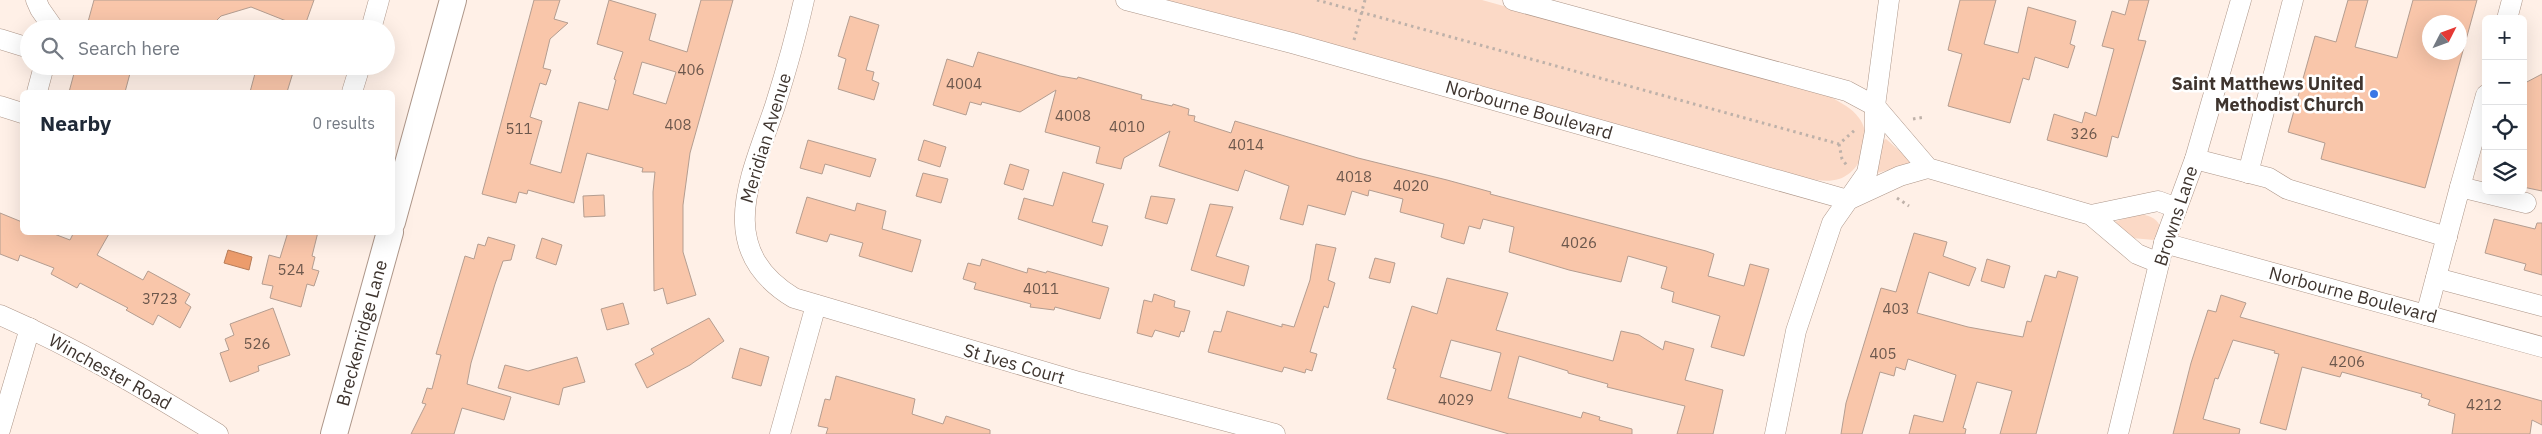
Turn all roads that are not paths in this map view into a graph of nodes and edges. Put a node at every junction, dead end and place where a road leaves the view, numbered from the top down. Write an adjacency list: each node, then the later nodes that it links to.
1 (36, 0): 12 (street)
2 (379, 0): 13 (street)
3 (453, 0): 28 (main road)
4 (804, 0): 38 (street, Meridian Avenue)
5 (1126, 0): 29 (street, Norbourne Boulevard)
6 (1513, 0): 22 (street)
7 (1889, 0): 22 (street)
8 (2241, 0): 24 (street, Browns Lane)
9 (2293, 0): 26 (street)
10 (2512, 0): 11 (street)
11 (2508, 15)
12 (48, 20)
13 (373, 20)
14 (0, 39): 15 (street)
15 (20, 45)
16 (42, 75): 18 (street)
17 (357, 75): 19 (street)
18 (38, 90)
19 (353, 90)
20 (2483, 105): 27 (street)
21 (0, 106): 23 (street)
22 (1875, 106): 25 (street); 29 (street)
23 (20, 112)
24 (2195, 158): 26 (street); 32 (street, Browns Lane)
25 (1928, 168): 29 (street); 33 (street)
26 (2248, 172): 35 (street)
27 (2460, 188): 31 (street); 35 (street)
28 (397, 190): 30 (main road)
29 (1848, 200): 51 (street)
30 (395, 203)
31 (2526, 203)
32 (2177, 208): 33 (street); 36 (street, Browns Lane)
33 (2091, 215): 37 (street)
34 (389, 235): 48 (main road, Breckenridge Lane)
35 (2447, 237): 39 (street)
36 (2164, 243): 37 (street, Browns Lane); 43 (street, Norbourne Boulevard)
37 (2159, 264): 52 (street, Browns Lane)
38 (762, 274): 40 (street, St Ives Court)
39 (2436, 278): 41 (street); 43 (street)
40 (816, 305): 49 (street); 50 (street, St Ives Court)
41 (2542, 306)
42 (0, 315): 44 (street, Winchester Road)
43 (2426, 315): 45 (street, Norbourne Boulevard)
44 (30, 328): 46 (street); 47 (street, Winchester Road)
45 (2542, 347)
46 (0, 430)
47 (218, 434)
48 (334, 434)
49 (780, 434)
50 (1275, 434)
51 (1776, 434)
52 (2118, 434)

